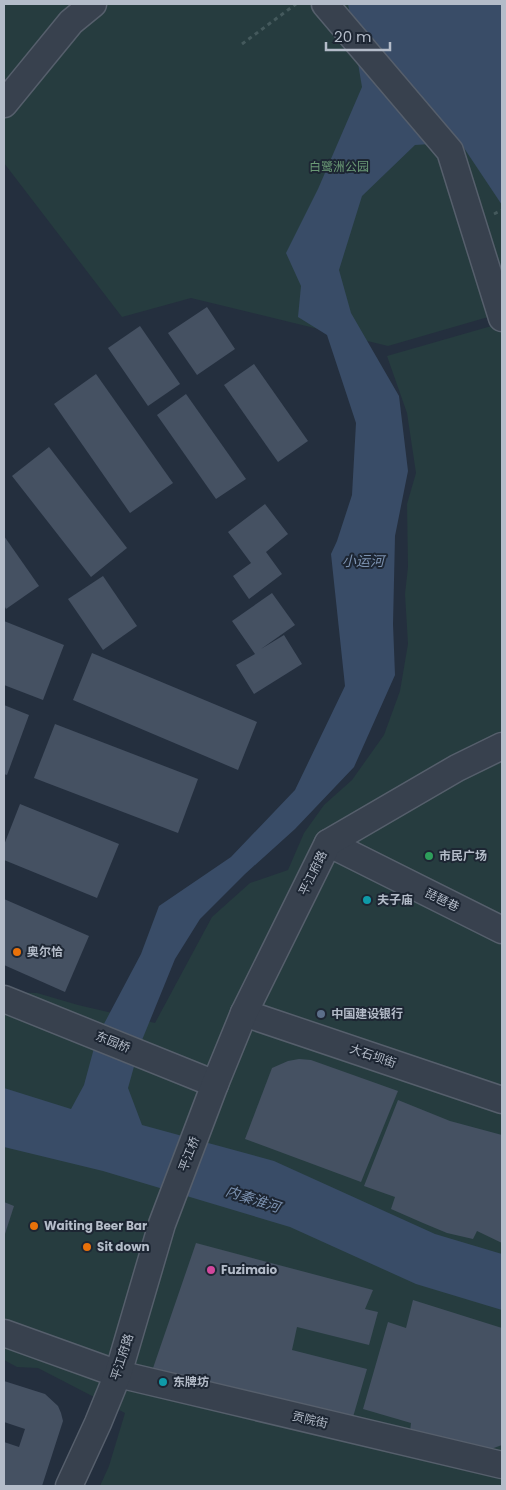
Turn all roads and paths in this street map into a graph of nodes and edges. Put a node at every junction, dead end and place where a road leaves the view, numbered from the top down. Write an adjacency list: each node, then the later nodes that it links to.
1 (93, 4): 5 (street)
2 (296, 4): 4 (path)
3 (333, 13): 8 (street)
4 (242, 44)
5 (4, 104)
6 (502, 210): 7 (path)
7 (497, 212)
8 (502, 318)
9 (502, 746): 10 (street, 平江府路)
10 (328, 843): 11 (street, 琵琶巷); 13 (street, 平江府路)
11 (502, 930)
12 (4, 998): 14 (street, 东园桥)
13 (244, 1013): 14 (street, 平江府路); 15 (street, 大石坝街)
14 (215, 1084): 16 (street, 平江桥)
15 (502, 1100)
16 (162, 1224): 18 (street, 平江府路)
17 (4, 1333): 18 (street, 贡院街)
18 (118, 1374): 19 (street, 贡院街); 20 (street, 平江府路)
19 (502, 1465)
20 (68, 1486)

